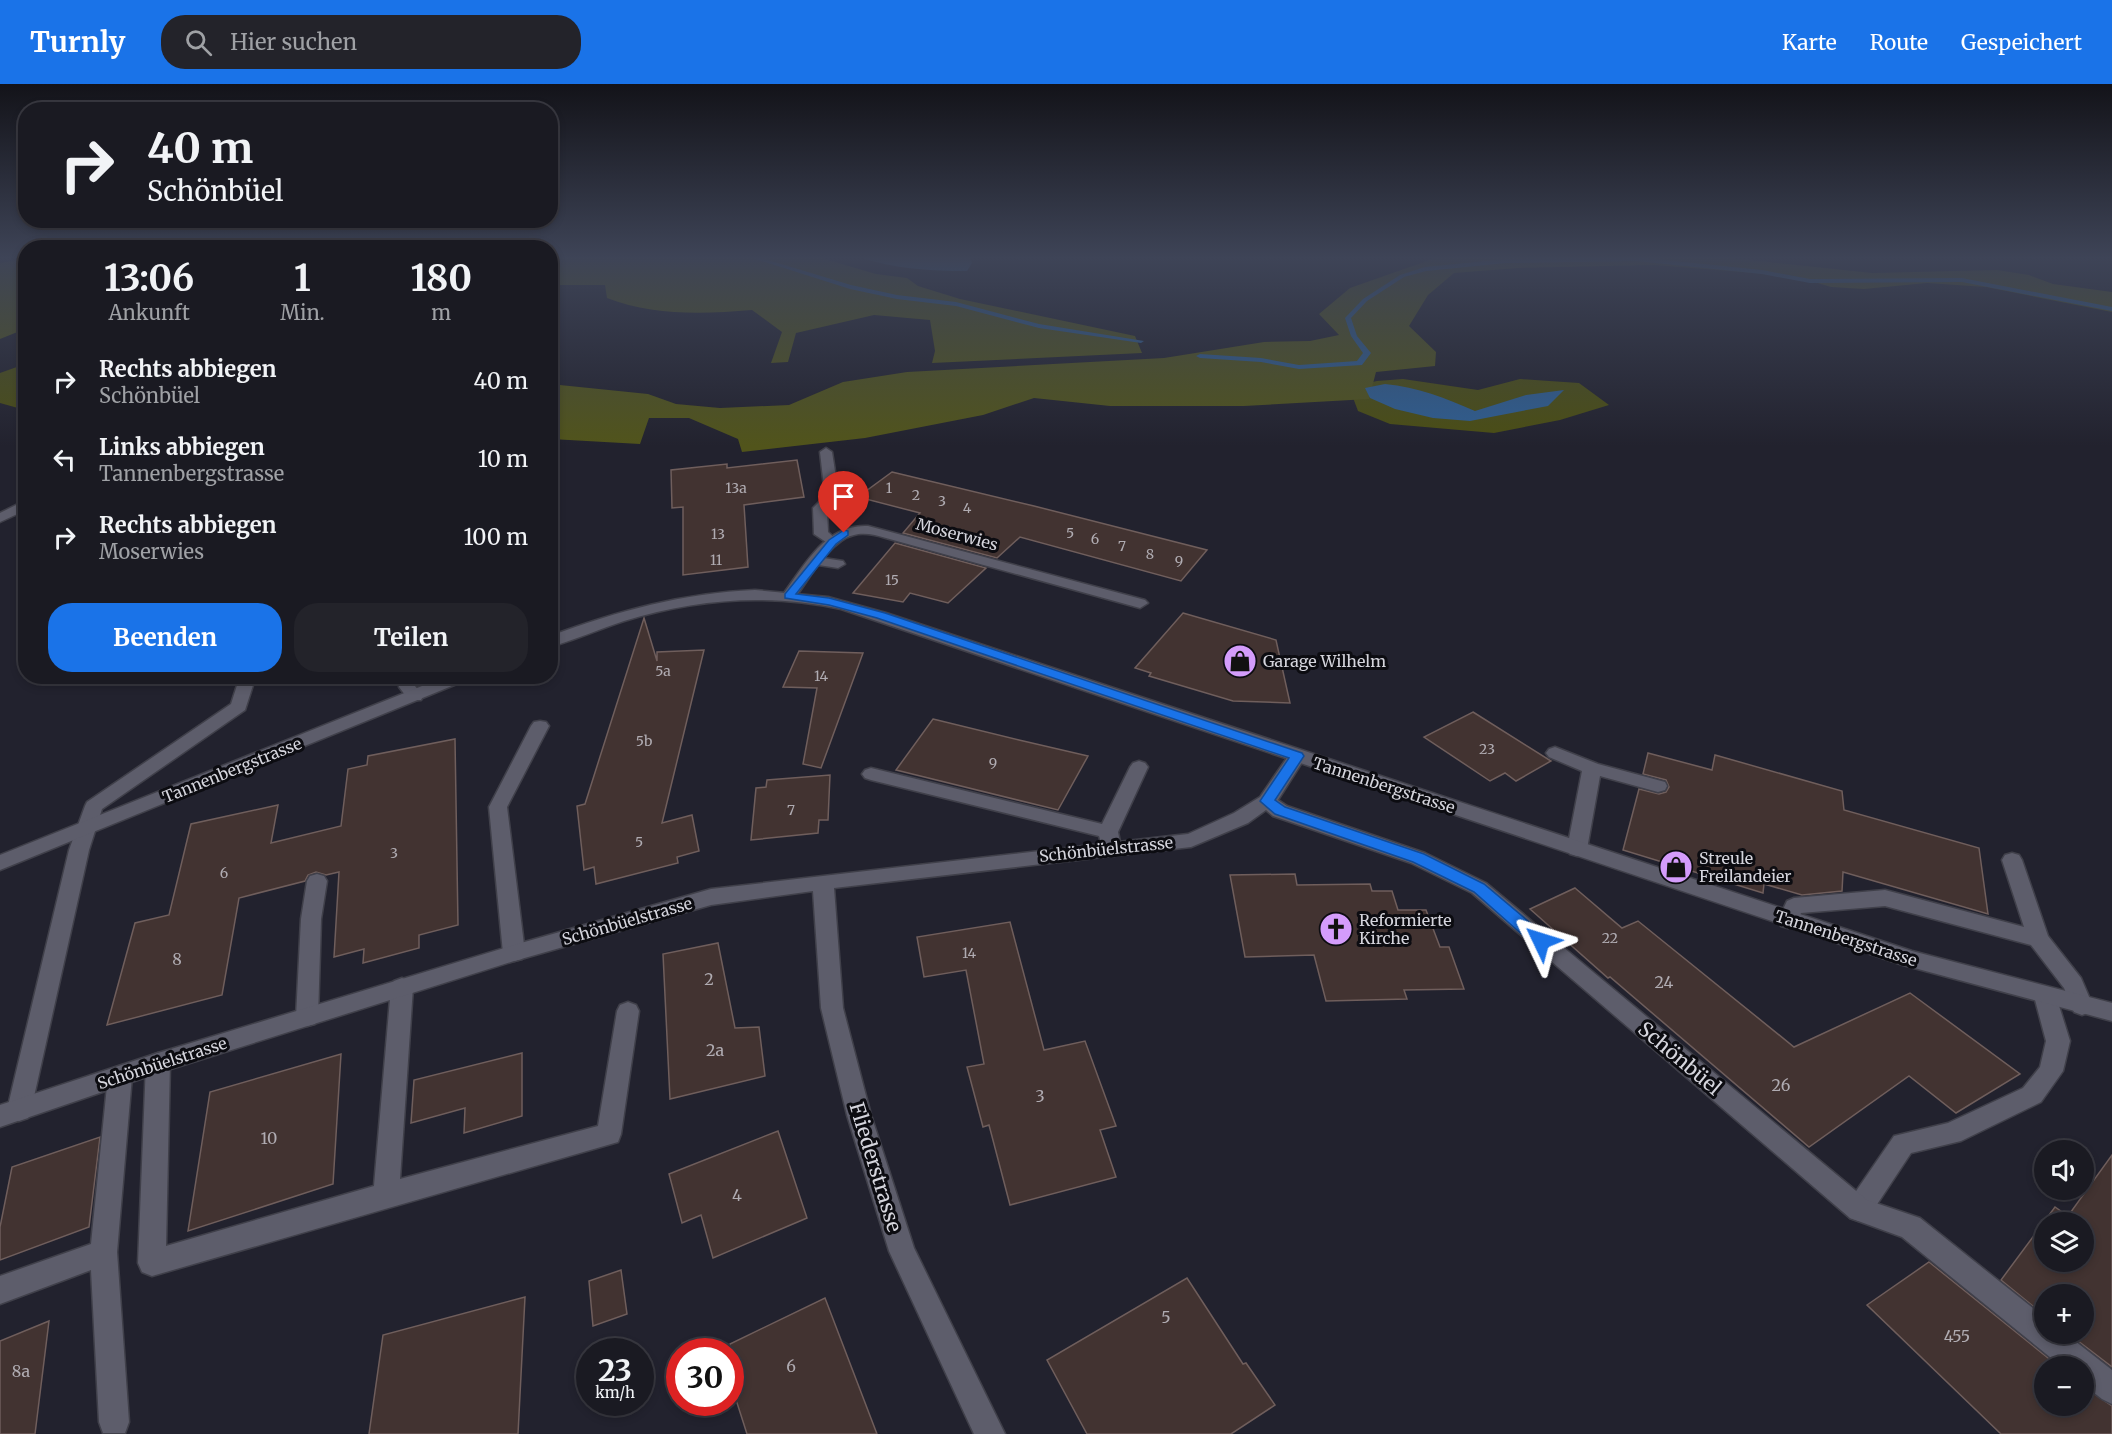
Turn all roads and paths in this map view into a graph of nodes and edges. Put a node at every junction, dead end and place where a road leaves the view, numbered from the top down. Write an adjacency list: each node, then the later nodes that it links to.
1 (826, 452): 4 (street)
2 (18, 508): 3 (street)
3 (0, 518)
4 (832, 542): 5 (street); 8 (street, Moserwies)
5 (817, 561): 6 (street); 7 (street)
6 (838, 564)
7 (789, 596): 9 (street, Tannenbergstrasse); 16 (street, Tannenbergstrasse)
8 (1140, 603)
9 (558, 639)
10 (246, 684): 22 (street)
11 (407, 684): 13 (street)
12 (444, 684): 13 (street, Tannenbergstrasse)
13 (415, 696): 22 (street, Tannenbergstrasse)
14 (540, 726): 31 (street)
15 (1555, 753): 18 (street)
16 (1297, 756): 21 (street); 24 (street, Tannenbergstrasse)
17 (1139, 767): 23 (street)
18 (1592, 768): 20 (street); 24 (street)
19 (871, 774): 23 (street)
20 (1658, 786)
21 (1267, 801): 23 (street, Schönbüelstrasse); 42 (street, Schönbüel)
22 (85, 829): 26 (street, Tannenbergstrasse); 40 (street)
23 (1110, 840): 28 (street, Schönbüelstrasse)
24 (1577, 849): 29 (street, Tannenbergstrasse)
25 (2012, 860): 30 (street)
26 (0, 863)
27 (317, 881): 37 (street)
28 (823, 882): 31 (street, Schönbüelstrasse); 47 (street, Fliederstrasse)
29 (1788, 920): 30 (street); 33 (street, Tannenbergstrasse)
30 (2038, 939): 34 (street)
31 (514, 953): 32 (street, Schönbüelstrasse)
32 (402, 987): 37 (street, Schönbüelstrasse); 41 (street)
33 (2045, 996): 34 (street, Tannenbergstrasse); 42 (street)
34 (2082, 1006): 36 (street, Tannenbergstrasse)
35 (628, 1011): 41 (street)
36 (2112, 1012)
37 (307, 1017): 38 (street, Schönbüelstrasse)
38 (158, 1063): 39 (street, Schönbüelstrasse); 41 (street)
39 (120, 1076): 40 (street, Schönbüelstrasse); 43 (street)
40 (10, 1113)
41 (386, 1195)
42 (1859, 1209): 45 (street, Schönbüel)
43 (104, 1252): 44 (street); 46 (street)
44 (0, 1290)
45 (2112, 1389)
46 (114, 1422)
47 (990, 1434)

